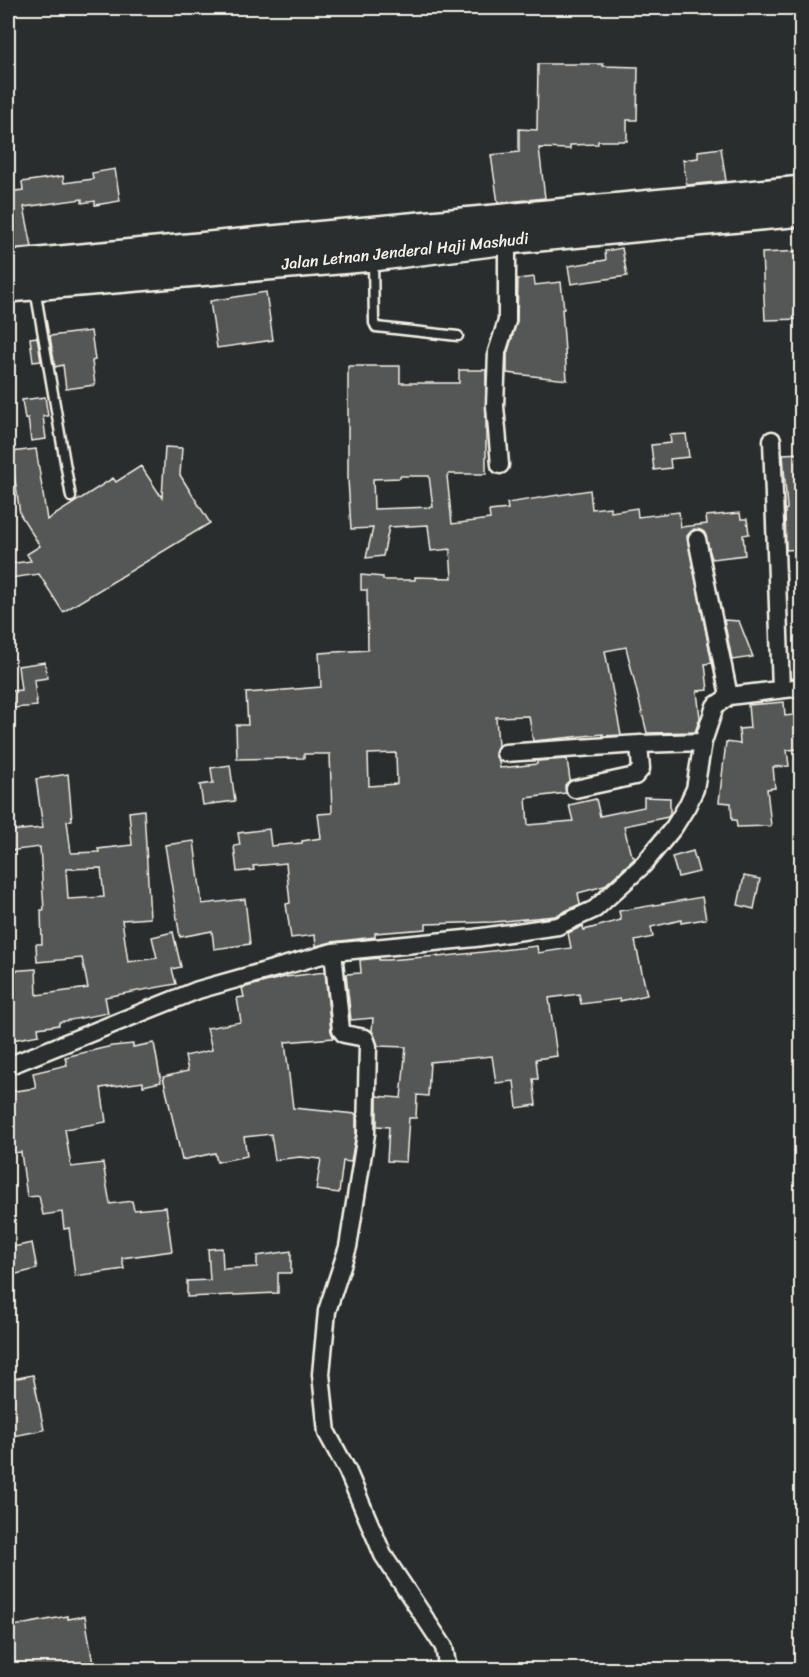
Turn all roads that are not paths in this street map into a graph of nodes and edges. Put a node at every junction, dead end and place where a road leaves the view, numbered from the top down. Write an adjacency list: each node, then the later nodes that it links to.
1 (801, 190): 2 (main road, Jalan Letnan Jenderal Haji Mashudi)
2 (715, 208): 3 (main road, Jalan Letnan Jenderal Haji Mashudi); 4 (main road, Jalan Letnan Jenderal Haji Mashudi); 7 (main road, Jalan Letnan Jenderal Haji Mashudi)
3 (801, 212)
4 (507, 240): 5 (main road, Jalan Letnan Jenderal Haji Mashudi); 12 (street)
5 (373, 257): 7 (main road, Jalan Letnan Jenderal Haji Mashudi); 10 (lane)
6 (8, 265): 7 (main road, Jalan Letnan Jenderal Haji Mashudi)
7 (63, 271): 8 (main road, Jalan Letnan Jenderal Haji Mashudi)
8 (34, 286): 9 (main road, Jalan Letnan Jenderal Haji Mashudi); 13 (lane)
9 (8, 288)
10 (458, 336)
11 (772, 441): 16 (street)
12 (500, 465)
13 (71, 497)
14 (697, 539): 17 (street)
15 (801, 687): 16 (street)
16 (781, 689): 17 (street)
17 (729, 696): 18 (street)
18 (703, 742): 19 (street); 22 (street)
19 (639, 744): 20 (street); 21 (street)
20 (505, 753)
21 (575, 789)
22 (333, 952): 23 (street); 24 (street)
23 (8, 1066)
24 (448, 1670)

